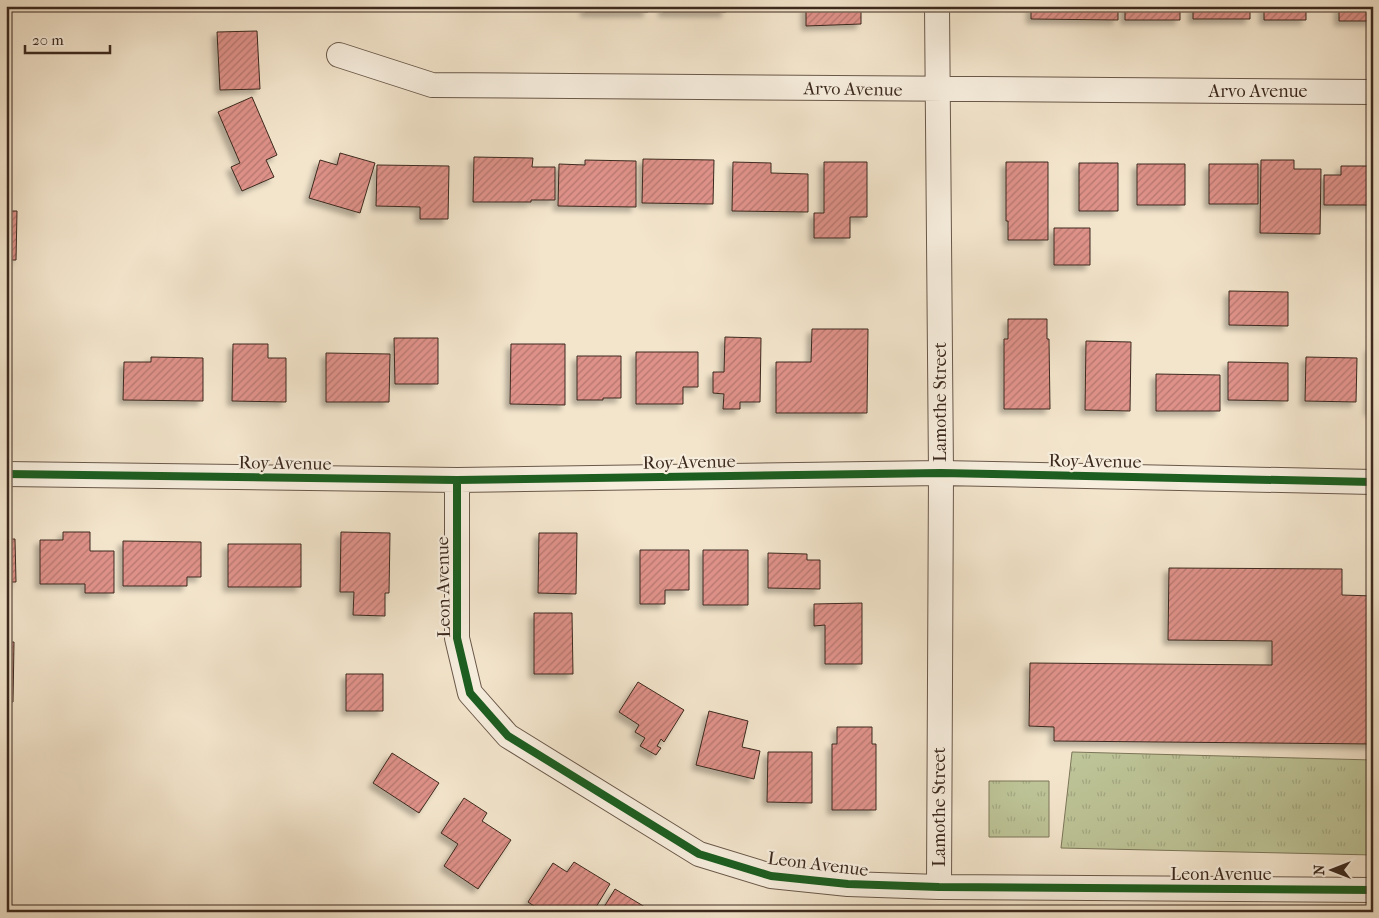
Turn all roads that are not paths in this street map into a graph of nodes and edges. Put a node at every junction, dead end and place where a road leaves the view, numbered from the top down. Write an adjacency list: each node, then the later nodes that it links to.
1 (937, 6): 3 (street, Lamothe Street)
2 (338, 55): 3 (street, Arvo Avenue)
3 (938, 90): 4 (street, Arvo Avenue); 5 (street, Lamothe Street)
4 (1373, 92)
5 (941, 473): 7 (street, Roy Avenue); 8 (street, Roy Avenue); 9 (street, Lamothe Street)
6 (6, 474): 7 (street, Roy Avenue)
7 (458, 480): 9 (street, Leon Avenue)
8 (1373, 482)
9 (939, 887): 10 (street, Leon Avenue)
10 (1373, 890)

